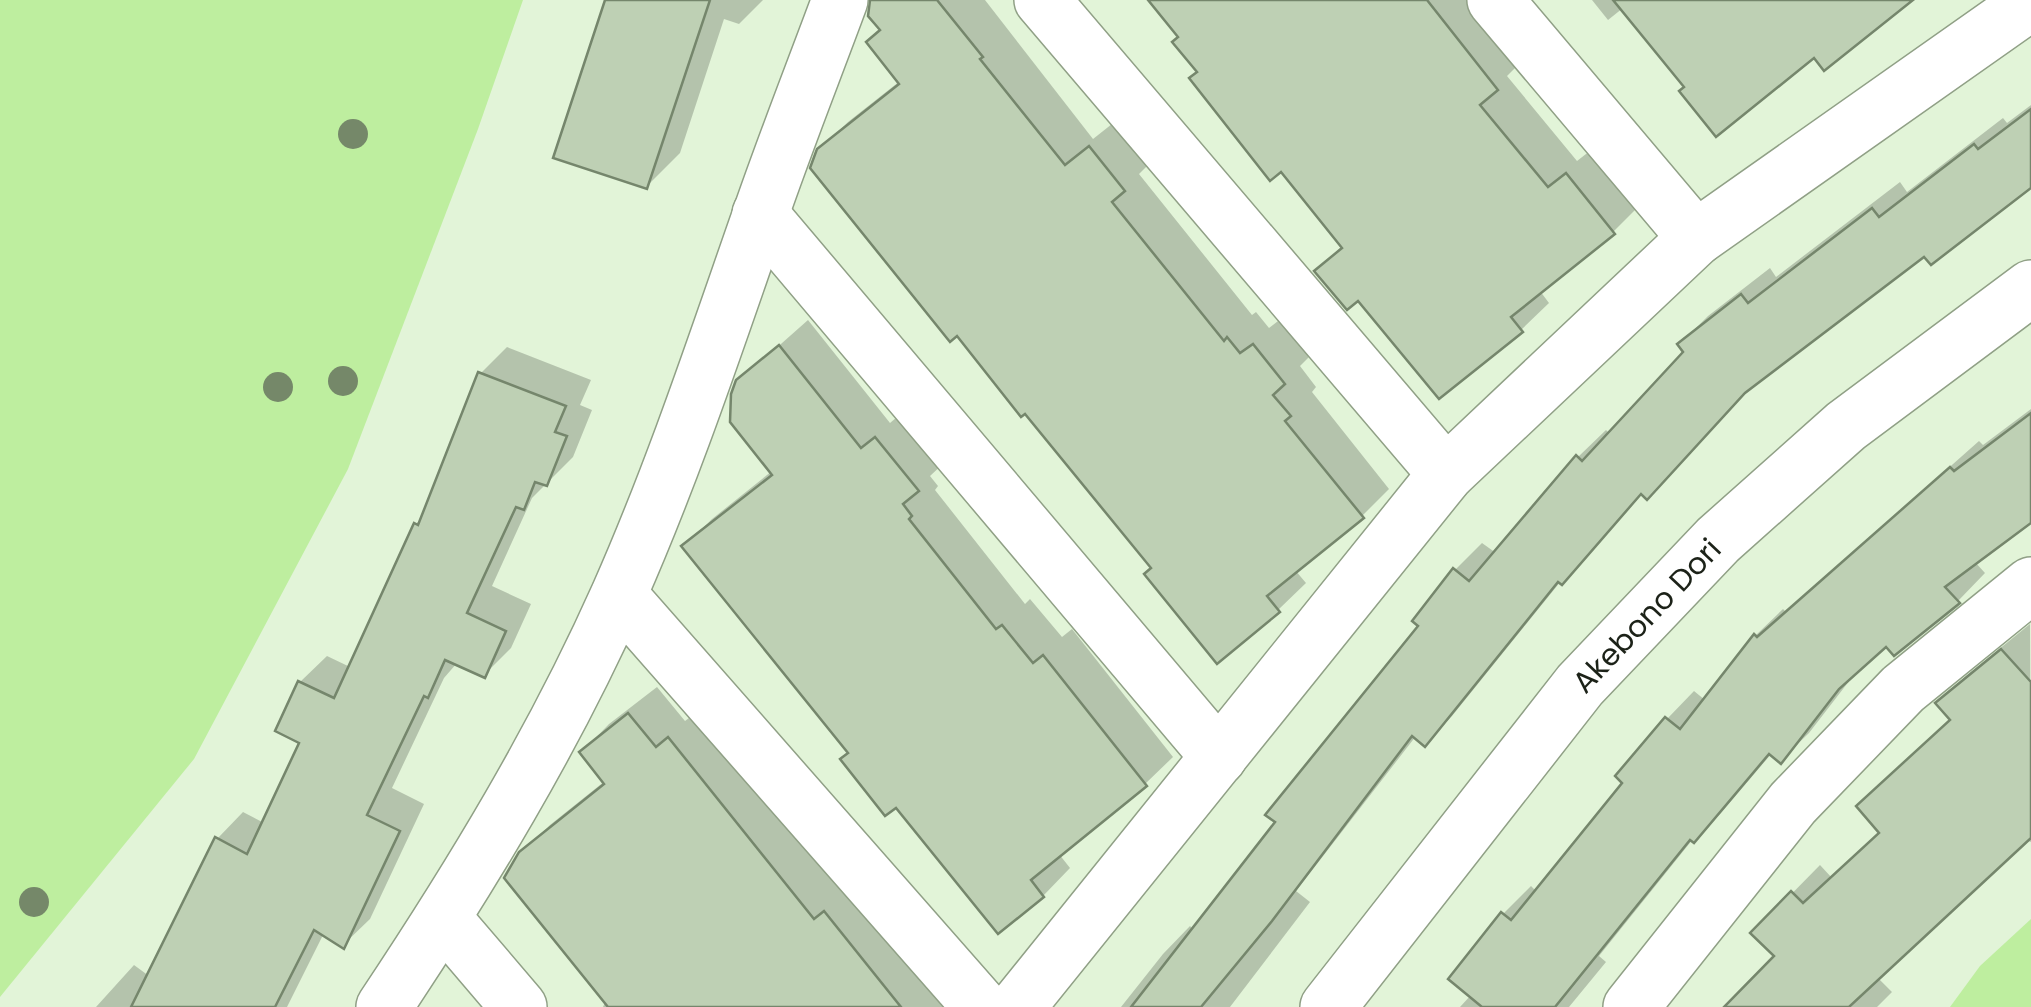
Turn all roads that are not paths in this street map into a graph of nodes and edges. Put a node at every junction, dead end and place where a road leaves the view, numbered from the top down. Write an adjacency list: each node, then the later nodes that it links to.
1 (840, 0): 6 (street)
2 (1042, 0): 9 (street)
3 (1495, 0): 7 (street)
4 (2031, 2): 5 (street)
5 (1968, 17): 7 (street)
6 (760, 214): 11 (street); 12 (street)
7 (1696, 238): 9 (street)
8 (2031, 288): 18 (street, Akebono Dori)
9 (1446, 474): 12 (street)
10 (2031, 585): 19 (street)
11 (618, 595): 13 (street); 16 (street)
12 (1219, 757): 17 (street)
13 (444, 918): 14 (street); 15 (street)
14 (384, 1007)
15 (519, 1007)
16 (981, 1007)
17 (1017, 1007)
18 (1328, 1007)
19 (1631, 1007)

